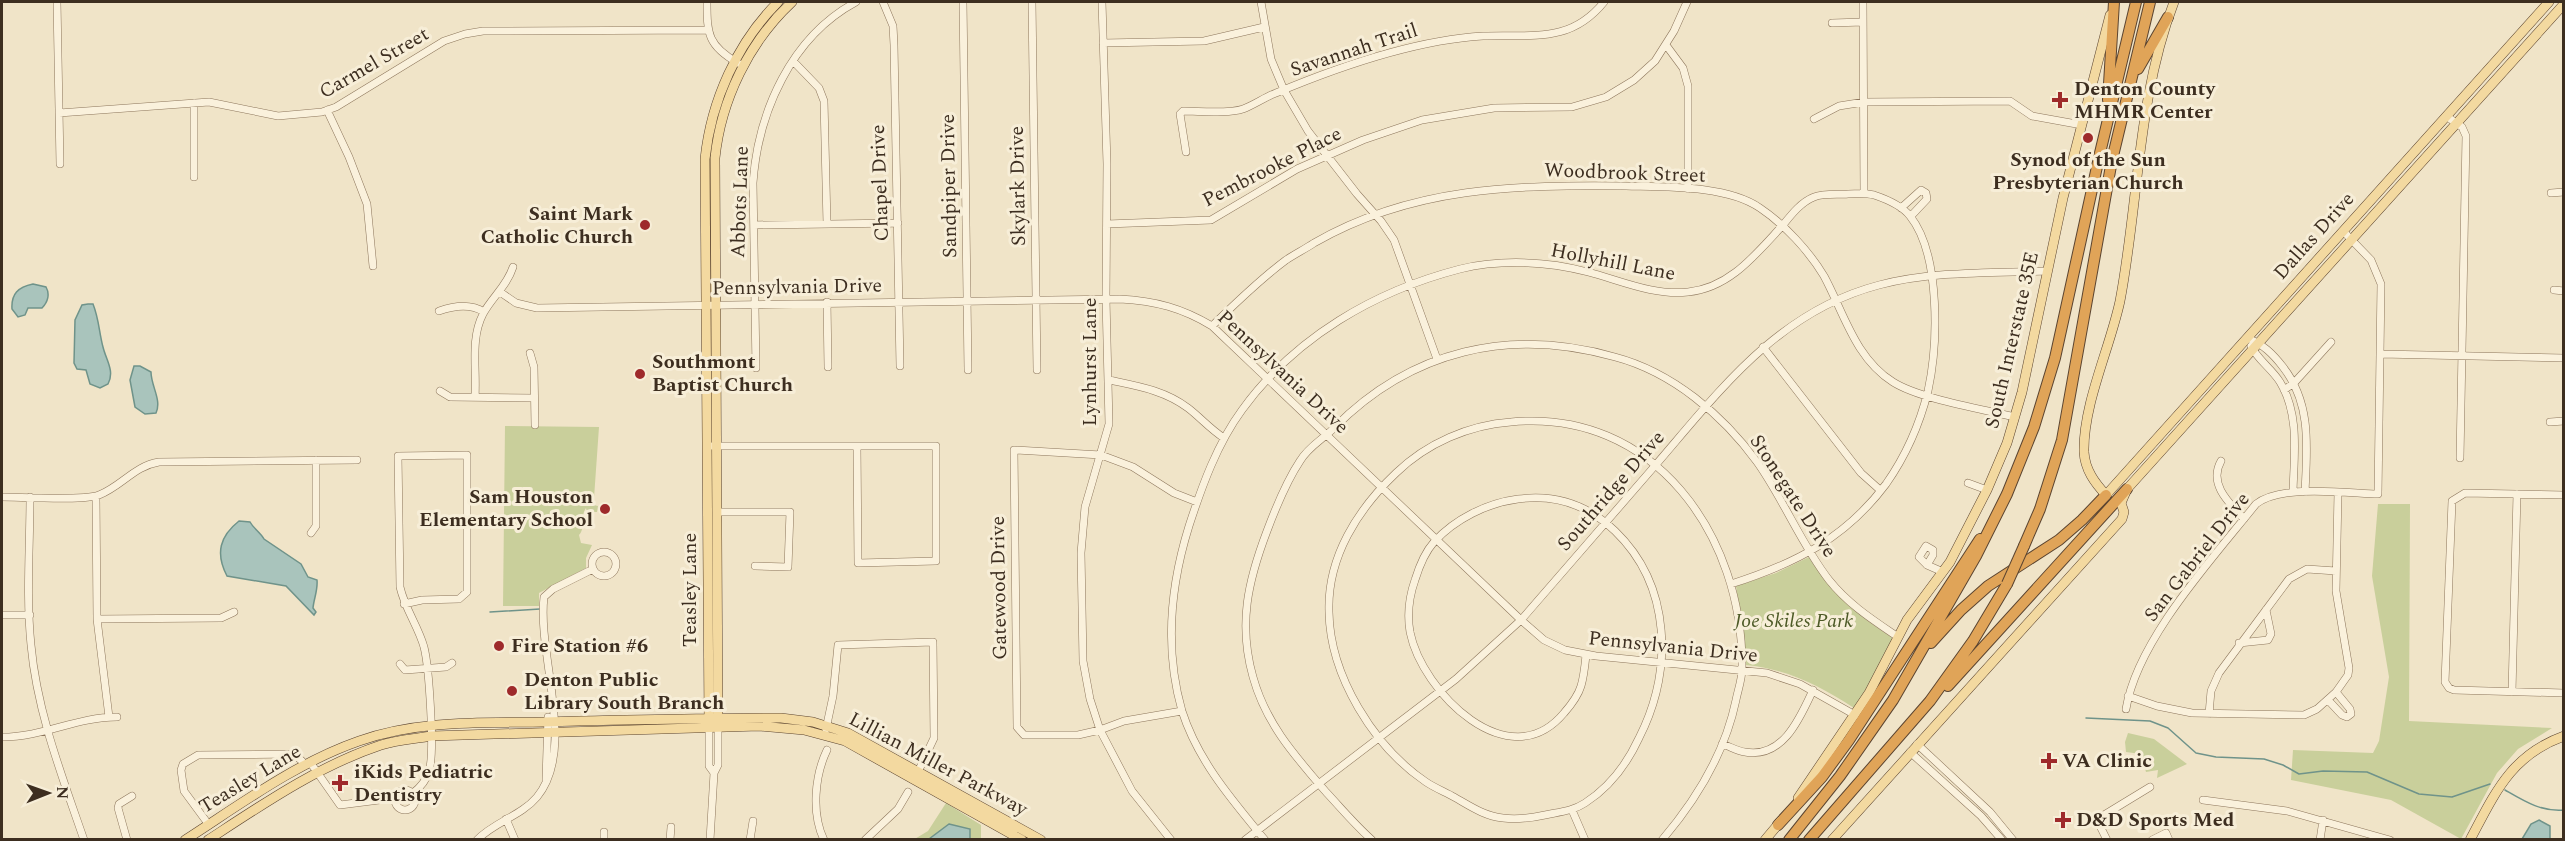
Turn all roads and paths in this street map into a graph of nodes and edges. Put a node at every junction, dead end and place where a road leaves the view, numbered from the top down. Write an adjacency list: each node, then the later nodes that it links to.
1 (57, 2): 36 (street)
2 (707, 2): 24 (street)
3 (778, 2): 29 (main road, Teasley Lane)
4 (792, 2): 29 (main road, Teasley Lane)
5 (856, 2): 28 (street, Abbots Lane)
6 (883, 2): 53 (street, Chapel Drive)
7 (963, 2): 69 (street, Sandpiper Drive)
8 (1032, 2): 70 (street, Skylark Drive)
9 (1102, 2): 25 (street, Lynhurst Lane)
10 (1261, 2): 23 (street)
11 (1604, 2): 31 (street, Savannah Trail)
12 (1687, 2): 26 (street, Pembrooke Place)
13 (1863, 2): 22 (street)
14 (2114, 2): 38 (highway); 41 (main road, South Interstate 35E)
15 (2136, 2): 38 (highway)
16 (2150, 2): 30 (highway)
17 (2174, 2): 20 (main road)
18 (2549, 2): 27 (main road, Dallas Drive)
19 (2564, 4): 32 (main road, Dallas Drive)
20 (2168, 17): 30 (highway); 126 (main road)
21 (1832, 22): 22 (street)
22 (1863, 22): 33 (street)
23 (1263, 27): 25 (street); 31 (street)
24 (707, 30): 29 (street); 35 (street, Carmel Street)
25 (1103, 43): 55 (street, Lynhurst Lane)
26 (1666, 45): 43 (street, Pembrooke Place); 46 (street)
27 (2495, 61): 32 (main road); 37 (main road, Dallas Drive)
28 (793, 62): 54 (street); 56 (street, Abbots Lane)
29 (739, 63): 74 (main road, Teasley Lane)
30 (2132, 77): 171 (highway, bridge)
31 (1284, 90): 42 (street, Savannah Trail); 43 (street)
32 (2480, 97): 40 (main road, Dallas Drive)
33 (1864, 102): 39 (street); 41 (street); 49 (street)
34 (194, 103): 35 (street, Carmel Street); 36 (street, Carmel Street); 45 (street)
35 (327, 110): 60 (street)
36 (59, 113): 44 (street)
37 (2446, 116): 40 (street); 58 (main road, Dallas Drive)
38 (2108, 118): 135 (highway)
39 (1814, 119)
40 (2458, 123): 59 (main road, Dallas Drive); 85 (street)
41 (2082, 125): 62 (main road, South Interstate 35E)
42 (1186, 152)
43 (1327, 156): 51 (street); 55 (street, Pembrooke Place)
44 (60, 164)
45 (194, 177)
46 (1688, 189): 51 (street, Woodbrook Street); 57 (street, Woodbrook Street)
47 (2564, 192): 48 (street)
48 (2551, 193)
49 (1864, 194): 50 (street, Hollyhill Lane); 57 (street, Hollyhill Lane)
50 (1901, 208): 52 (street, Hollyhill Lane); 52 (street)
51 (1375, 215): 64 (street); 78 (street, Woodbrook Street)
52 (1911, 216): 63 (street, Hollyhill Lane)
53 (898, 223): 54 (street); 73 (street, Chapel Drive)
54 (827, 224): 56 (street)
55 (1107, 224): 68 (street, Lynhurst Lane)
56 (754, 225): 75 (street, Abbots Lane)
57 (1781, 226): 64 (street, Hollyhill Lane); 72 (street, Woodbrook Street)
58 (2343, 231): 59 (street); 79 (main road, Dallas Drive)
59 (2352, 239): 81 (main road, Dallas Drive); 84 (street)
60 (373, 266)
61 (513, 267): 67 (street)
62 (2047, 271): 63 (street, Southridge Drive); 102 (main road, South Interstate 35E)
63 (1931, 275): 72 (street, Southridge Drive); 98 (street, Hollyhill Lane)
64 (1411, 284): 87 (street); 93 (street, Hollyhill Lane)
65 (2554, 290): 66 (street)
66 (2564, 291)
67 (500, 292): 74 (street, Pennsylvania Drive); 77 (street)
68 (1106, 299): 70 (street, Pennsylvania Drive); 78 (street, Pennsylvania Drive); 94 (street, Lynhurst Lane)
69 (967, 301): 70 (street, Pennsylvania Drive); 73 (street, Pennsylvania Drive); 91 (street, Sandpiper Drive)
70 (1036, 301): 92 (street, Skylark Drive)
71 (827, 302): 73 (street, Pennsylvania Drive); 75 (street, Pennsylvania Drive); 89 (street)
72 (1836, 302): 82 (street, Southridge Drive); 98 (street, Woodbrook Street)
73 (900, 303): 88 (street, Chapel Drive)
74 (710, 304): 75 (street, Pennsylvania Drive); 109 (main road, Teasley Lane)
75 (755, 304): 90 (street, Abbots Lane)
76 (439, 311): 77 (street)
77 (484, 312): 99 (street)
78 (1212, 326): 93 (street, Pennsylvania Drive)
79 (2247, 338): 81 (street); 106 (main road, Dallas Drive)
80 (2331, 342): 95 (street)
81 (2255, 346): 95 (street); 96 (street); 118 (main road, Dallas Drive)
82 (1763, 347): 101 (street, Southridge Drive); 120 (street)
83 (530, 353): 100 (street)
84 (2381, 354): 85 (street); 124 (street, San Gabriel Drive)
85 (2462, 356): 86 (street); 112 (street)
86 (2564, 358)
87 (1437, 359): 101 (street, Stonegate Drive); 107 (street, Stonegate Drive)
88 (900, 366)
89 (828, 367)
90 (756, 368)
91 (968, 370)
92 (1037, 370)
93 (1269, 379): 107 (street, Pennsylvania Drive); 108 (street, Hollyhill Lane)
94 (1109, 380): 108 (street); 111 (street, Lynhurst Lane)
95 (2294, 384): 96 (street); 123 (street)
96 (2284, 390): 122 (street)
97 (440, 392): 99 (street)
98 (1927, 395): 102 (street, Woodbrook Street); 120 (street, Hollyhill Lane)
99 (475, 397): 100 (street)
100 (534, 398): 105 (street)
101 (1705, 407): 116 (street, Southridge Drive); 138 (street, Stonegate Drive)
102 (2015, 417): 121 (main road, South Interstate 35E)
103 (2564, 421): 104 (street)
104 (2550, 422)
105 (534, 425)
106 (2163, 433): 118 (main road); 126 (main road, Dallas Drive)
107 (1327, 435): 119 (street, Pennsylvania Drive); 193 (street, Stonegate Drive)
108 (1224, 438): 131 (street, Hollyhill Lane)
109 (712, 446): 110 (street); 132 (main road, Teasley Lane); 140 (main road, Teasley Lane)
110 (857, 446): 110 (street)
111 (1101, 454): 131 (street); 180 (street, Lynhurst Lane); 180 (street, Gatewood Drive)
112 (2460, 458)
113 (316, 460): 114 (street); 128 (street); 136 (street)
114 (357, 460)
115 (2221, 461): 133 (street)
116 (1656, 464): 119 (street); 134 (street, Southridge Drive); 146 (street)
117 (1968, 483): 121 (street)
118 (2131, 485): 171 (highway); 188 (main road)
119 (1383, 487): 137 (street, Pennsylvania Drive); 186 (street)
120 (1880, 490): 138 (street, Hollyhill Lane)
121 (1988, 490): 145 (main road, South Interstate 35E)
122 (2293, 492): 123 (street, San Gabriel Drive); 133 (street, San Gabriel Drive)
123 (2305, 492): 124 (street, San Gabriel Drive)
124 (2338, 493): 144 (street)
125 (2517, 494): 127 (street); 166 (street); 166 (street)
126 (2106, 495): 159 (highway)
127 (2564, 495)
128 (96, 496): 130 (street); 152 (street)
129 (2, 497): 130 (street)
130 (30, 497): 151 (street)
131 (1197, 502): 173 (street, Hollyhill Lane)
132 (717, 512): 139 (main road, Teasley Lane); 142 (street)
133 (2244, 519): 169 (street, San Gabriel Drive)
134 (1606, 522): 137 (street); 153 (street, Southridge Drive); 158 (street)
135 (1993, 523): 159 (highway); 205 (highway)
136 (311, 533)
137 (1438, 539): 153 (street, Pennsylvania Drive); 165 (street)
138 (1811, 552): 146 (street, Hollyhill Lane); 155 (street, Stonegate Drive)
139 (717, 559): 140 (main road); 154 (main road, Teasley Lane)
140 (708, 564): 154 (main road, Teasley Lane)
141 (1927, 565): 145 (street)
142 (755, 566)
143 (593, 569): 176 (street)
144 (2336, 571): 148 (street); 167 (street)
145 (1943, 572): 155 (main road, South Interstate 35E)
146 (1731, 584): 163 (street)
147 (404, 604): 147 (street); 162 (street)
148 (2266, 610): 156 (street); 156 (street)
149 (234, 612): 152 (street)
150 (2, 615): 151 (street)
151 (30, 615): 181 (street)
152 (97, 619): 181 (street)
153 (1521, 620): 157 (street, Pennsylvania Drive); 165 (street, Southridge Drive)
154 (712, 625): 177 (main road, Teasley Lane)
155 (1898, 637): 175 (main road, South Interstate 35E)
156 (2239, 643): 174 (street)
157 (1586, 655): 158 (street, Pennsylvania Drive); 165 (street)
158 (1662, 662): 163 (street, Pennsylvania Drive); 200 (street)
159 (1916, 662): 230 (highway)
160 (452, 663): 162 (street)
161 (400, 664): 162 (street)
162 (428, 669): 178 (street)
163 (1742, 670): 164 (street, Pennsylvania Drive); 187 (street)
164 (1813, 690): 175 (street, Pennsylvania Drive); 187 (street)
165 (1439, 691): 186 (street, Southridge Drive)
166 (2512, 692): 168 (street)
167 (2336, 693): 170 (street); 170 (street)
168 (2564, 693)
169 (2128, 696): 172 (street, San Gabriel Drive); 174 (street)
170 (2328, 700): 174 (street)
171 (1929, 701): 231 (highway)
172 (2126, 709)
173 (1182, 711): 180 (street); 207 (street, Hollyhill Lane)
174 (2210, 714)
175 (1854, 715): 205 (main road, South Interstate 35E)
176 (550, 722): 177 (main road, Teasley Lane); 178 (main road, Teasley Lane); 182 (street)
177 (713, 724): 179 (main road, Lillian Miller Parkway); 182 (main road, Teasley Lane); 217 (street)
178 (430, 726): 183 (street); 190 (main road, Teasley Lane)
179 (825, 730): 192 (main road, Lillian Miller Parkway); 192 (street)
180 (1100, 730): 223 (street, Lynhurst Lane)
181 (48, 731): 185 (street); 210 (street)
182 (550, 732): 183 (main road, Teasley Lane); 201 (street)
183 (431, 736): 191 (main road, Teasley Lane); 196 (street)
184 (2564, 736): 238 (main road)
185 (2, 737)
186 (1379, 738): 193 (street, Southridge Drive); 200 (street)
187 (1722, 744): 228 (street)
188 (1914, 748): 208 (street); 209 (street); 232 (main road)
189 (827, 750): 219 (street)
190 (307, 764): 191 (street); 204 (main road, Teasley Lane); 204 (street)
191 (316, 771): 198 (street); 213 (main road, Teasley Lane)
192 (917, 775): 221 (main road, Lillian Miller Parkway); 222 (main road, Lillian Miller Parkway)
193 (1319, 783): 207 (street, Southridge Drive); 226 (street, Stonegate Drive)
194 (2150, 787): 233 (street)
195 (908, 792): 220 (street)
196 (413, 793): 198 (street); 198 (street)
197 (132, 796): 211 (street)
198 (395, 798)
199 (2203, 800): 202 (street)
200 (1572, 810): 227 (street)
201 (506, 819): 214 (street); 215 (street)
202 (2323, 820): 236 (street); 237 (street)
203 (753, 821): 218 (street)
204 (209, 825): 212 (main road, Teasley Lane)
205 (1778, 825): 229 (main road, South Interstate 35E)
206 (671, 827): 216 (street)
207 (1258, 831): 224 (street, Southridge Drive); 225 (street, Hollyhill Lane)
208 (2011, 836): 209 (street)
209 (2002, 839)
210 (84, 840)
211 (127, 840)
212 (185, 840)
213 (208, 840)
214 (477, 840)
215 (515, 840)
216 (670, 840)
217 (710, 840)
218 (750, 840)
219 (824, 840)
220 (865, 840)
221 (1022, 840)
222 (1041, 840)
223 (1171, 840)
224 (1245, 840)
225 (1265, 840)
226 (1372, 840)
227 (1585, 840)
228 (1662, 840)
229 (1765, 840)
230 (1789, 840)
231 (1809, 840)
232 (1832, 840)
233 (2107, 840)
234 (2152, 840): 235 (street)
235 (2169, 840)
236 (2320, 840)
237 (2390, 840)
238 (2470, 840)

